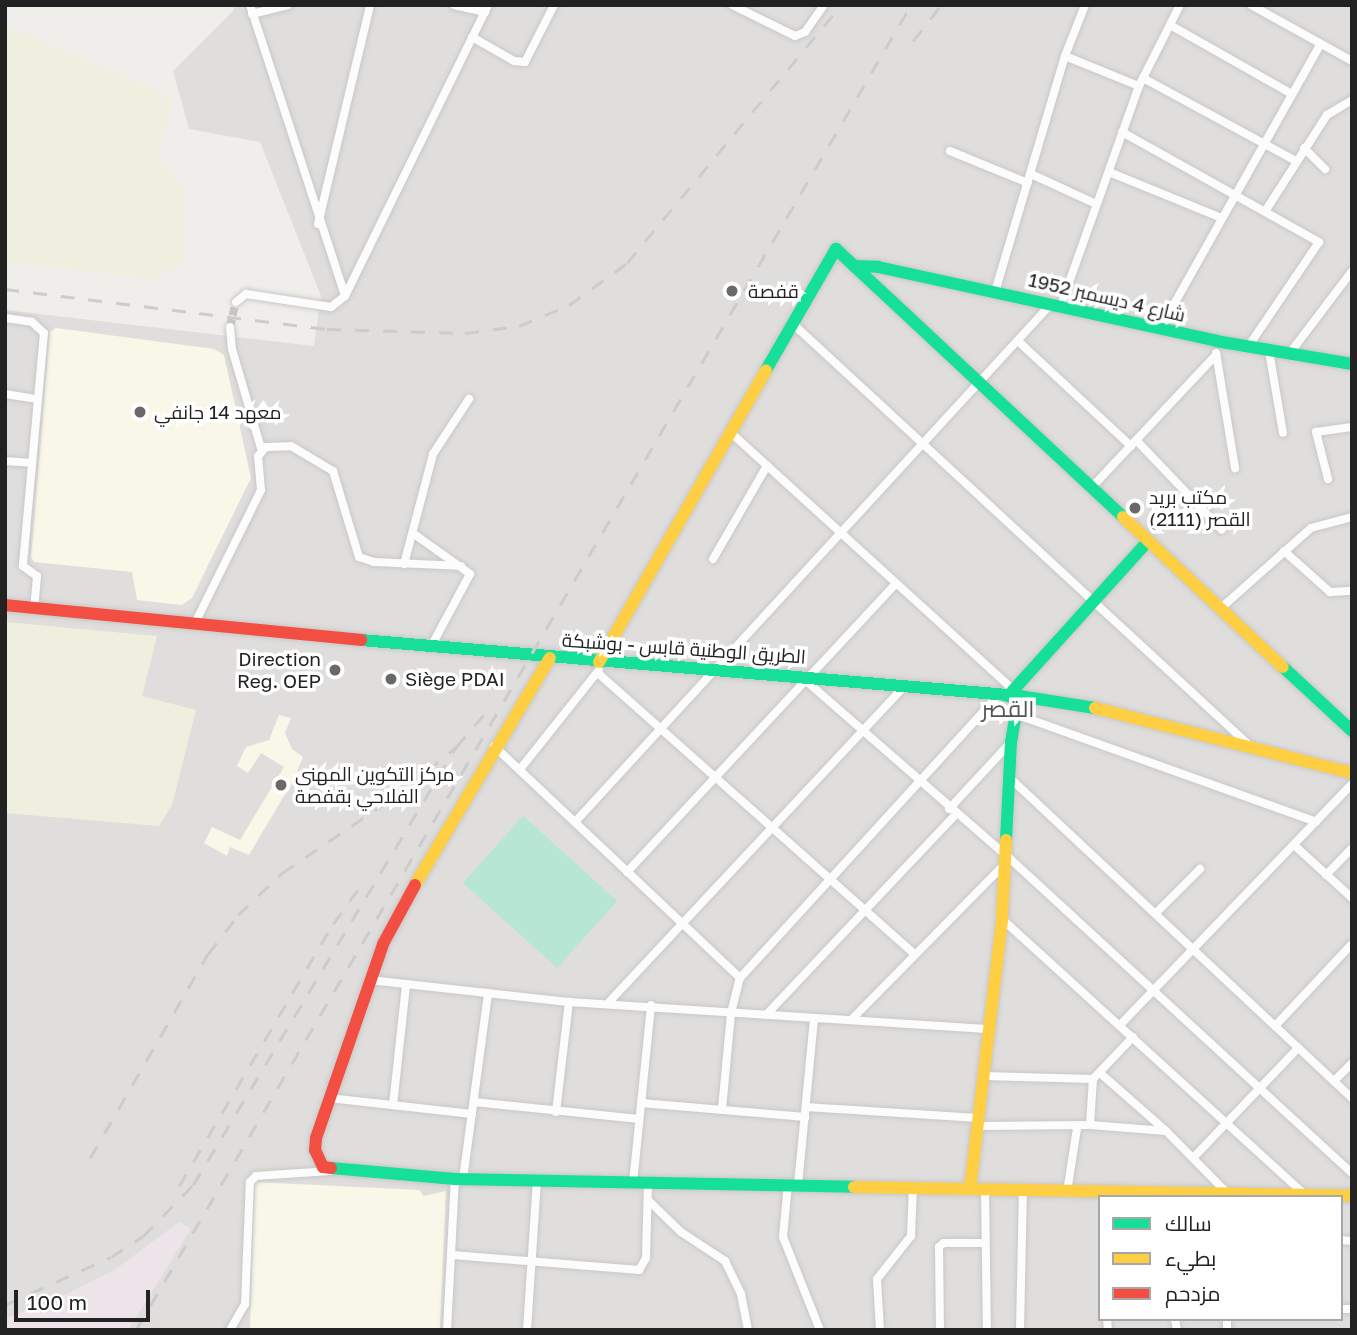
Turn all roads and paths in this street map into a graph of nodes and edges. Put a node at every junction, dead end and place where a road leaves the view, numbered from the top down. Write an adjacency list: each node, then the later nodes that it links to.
1 (288, 5): 11 (street)
2 (370, 5): 32 (street)
3 (454, 5): 10 (street)
4 (554, 5): 13 (street)
5 (732, 5): 6 (street)
6 (824, 5)
7 (1085, 5): 15 (street)
8 (1180, 5): 12 (street)
9 (1251, 5): 14 (street)
10 (486, 8): 13 (street)
11 (251, 10): 32 (street)
12 (1170, 25): 17 (street); 18 (street)
13 (472, 37): 36 (street)
14 (1320, 45): 16 (street); 18 (street)
15 (1065, 56): 17 (street); 27 (street)
16 (1350, 59)
17 (1141, 82): 20 (street); 21 (street)
18 (1292, 94): 21 (street)
19 (1352, 100): 22 (street)
20 (1122, 132): 26 (street); 28 (street)
21 (1265, 144): 24 (street); 28 (street)
22 (1304, 148): 24 (street); 25 (street)
23 (950, 151): 27 (street)
24 (1296, 161): 30 (street)
25 (1325, 169)
26 (1109, 172): 29 (street); 31 (street)
27 (1030, 179): 29 (street); 35 (street)
28 (1235, 194): 30 (street); 31 (street)
29 (1097, 204): 38 (street)
30 (1266, 210): 45 (street)
31 (1222, 218): 42 (street)
32 (318, 224): 36 (street)
33 (854, 266): 35 (street, شارع 4 ديسمبر 1952); 40 (street); 50 (street)
34 (1352, 271): 47 (street)
35 (995, 292): 38 (street, شارع 4 ديسمبر 1952)
36 (345, 296): 37 (street)
37 (236, 302)
38 (1056, 304): 42 (street, شارع 4 ديسمبر 1952); 44 (street)
39 (5, 318): 52 (street)
40 (792, 323): 55 (street); 58 (street)
41 (230, 327): 59 (street)
42 (1160, 329): 43 (street, شارع 4 ديسمبر 1952)
43 (1216, 341): 45 (street, شارع 4 ديسمبر 1952); 48 (street)
44 (1019, 342): 50 (street); 57 (street)
45 (1248, 347): 46 (street, شارع 4 ديسمبر 1952)
46 (1269, 351): 47 (street, شارع 4 ديسمبر 1952); 56 (street)
47 (1290, 353): 49 (street, شارع 4 ديسمبر 1952)
48 (1216, 355): 57 (street); 63 (street)
49 (1352, 364)
50 (981, 385): 58 (street); 65 (street)
51 (5, 394): 52 (street)
52 (38, 399): 61 (street)
53 (469, 399): 68 (street)
54 (1352, 427): 64 (street)
55 (729, 431): 62 (street); 84 (street)
56 (1283, 433)
57 (1133, 443): 65 (street); 67 (street)
58 (924, 445): 69 (street); 77 (street)
59 (261, 448): 73 (street); 81 (street)
60 (5, 461): 61 (street)
61 (32, 463): 79 (street)
62 (767, 466): 69 (street); 72 (street)
63 (1236, 468)
64 (1328, 479)
65 (1091, 488): 70 (street)
66 (1352, 517): 71 (street)
67 (1222, 530)
68 (414, 534): 73 (street); 74 (street)
69 (841, 535): 75 (street); 85 (street)
70 (1148, 541): 77 (street); 80 (street)
71 (1284, 551): 76 (street); 80 (street)
72 (713, 559)
73 (404, 564): 74 (street)
74 (461, 566): 82 (street)
75 (895, 585): 86 (street); 88 (street)
76 (1352, 591)
77 (1092, 601): 88 (street); 94 (street)
78 (5, 605): 79 (street, الطريق الوطنية قابس - بوشبكة)
79 (34, 608): 81 (street, الطريق الوطنية قابس - بوشبكة)
80 (1221, 608): 91 (street)
81 (195, 622): 82 (street, الطريق الوطنية قابس - بوشبكة)
82 (432, 645): 83 (street, الطريق الوطنية قابس - بوشبكة)
83 (550, 658): 84 (street, الطريق الوطنية قابس - بوشبكة); 95 (street)
84 (599, 668): 85 (street, الطريق الوطنية قابس - بوشبكة); 90 (street); 96 (street)
85 (713, 670): 86 (street, الطريق الوطنية قابس - بوشبكة); 90 (street)
86 (807, 678): 87 (street, الطريق الوطنية قابس - بوشبكة); 92 (street); 98 (street)
87 (904, 687): 88 (street, الطريق الوطنية قابس - بوشبكة); 92 (street)
88 (1010, 694): 89 (street); 94 (street, الطريق الوطنية قابس - بوشبكة); 100 (street)
89 (1015, 715): 93 (street); 103 (street)
90 (659, 727): 98 (street); 102 (street)
91 (1352, 731)
92 (863, 732): 100 (street); 104 (street)
93 (1011, 742): 99 (street); 101 (street)
94 (1249, 745): 97 (street, الطريق الوطنية قابس - بوشبكة)
95 (494, 746): 96 (street); 121 (street)
96 (521, 768): 102 (street)
97 (1351, 773): 103 (street)
98 (714, 777): 104 (street); 109 (street)
99 (1011, 779): 107 (street); 114 (street)
100 (919, 784): 101 (street); 111 (street)
101 (952, 812): 107 (street); 113 (street)
102 (575, 822): 109 (street)
103 (1316, 822): 105 (street)
104 (771, 829): 111 (street); 116 (street)
105 (1294, 845): 110 (street); 118 (street)
106 (1352, 848): 110 (street)
107 (1007, 860): 115 (street); 119 (street); 123 (street)
108 (1200, 869): 114 (street)
109 (627, 872): 116 (street)
110 (1326, 875): 112 (street)
111 (830, 879): 113 (street); 120 (street)
112 (1352, 898)
113 (865, 910): 119 (street); 129 (street)
114 (1157, 912): 118 (street)
115 (1002, 919): 132 (street); 134 (street)
116 (681, 925): 120 (street); 126 (street)
117 (1352, 944): 133 (street)
118 (1195, 947): 123 (street); 133 (street)
119 (914, 954): 131 (street)
120 (740, 978): 128 (street)
121 (369, 980): 122 (street); 142 (street)
122 (406, 985): 124 (street); 146 (street)
123 (1154, 989): 132 (street); 141 (street)
124 (488, 993): 125 (street); 144 (street)
125 (569, 1002): 126 (street); 148 (street)
126 (609, 1002): 127 (street)
127 (651, 1005): 128 (street); 145 (street)
128 (731, 1013): 129 (street); 147 (street)
129 (766, 1015): 130 (street)
130 (814, 1019): 131 (street); 149 (street)
131 (851, 1020): 134 (street)
132 (1120, 1025): 135 (street)
133 (1275, 1026): 136 (street)
134 (990, 1029): 138 (street)
135 (1133, 1037): 139 (street); 153 (street)
136 (1298, 1048): 140 (street); 141 (street)
137 (1352, 1063): 140 (street)
138 (984, 1076): 139 (street); 152 (street)
139 (1097, 1076): 154 (street); 156 (street)
140 (1334, 1081): 143 (street)
141 (1259, 1087): 153 (street); 159 (street)
142 (329, 1098): 146 (street); 158 (street)
143 (1352, 1098)
144 (474, 1102): 148 (street); 150 (street)
145 (641, 1103): 147 (street); 151 (street)
146 (393, 1105): 150 (street)
147 (722, 1108): 149 (street)
148 (556, 1112): 151 (street)
149 (806, 1112): 152 (street); 164 (street)
150 (472, 1114): 160 (street)
151 (639, 1119): 162 (street)
152 (978, 1122): 155 (street); 166 (street)
153 (1226, 1123): 157 (street); 170 (street)
154 (1090, 1125): 155 (street); 156 (street)
155 (1077, 1128): 169 (street)
156 (1166, 1131): 157 (street)
157 (1194, 1157): 173 (street)
158 (331, 1171): 160 (street); 179 (street)
159 (1352, 1173)
160 (459, 1179): 161 (street); 177 (street)
161 (537, 1181): 162 (street); 178 (street)
162 (633, 1183): 163 (street)
163 (648, 1183): 164 (street); 175 (street)
164 (793, 1184): 165 (street); 183 (street)
165 (913, 1186): 166 (street); 184 (street)
166 (970, 1189): 167 (street)
167 (985, 1189): 168 (street); 176 (street)
168 (1023, 1191): 169 (street); 187 (street)
169 (1067, 1192): 171 (street)
170 (1304, 1194): 173 (street); 174 (street)
171 (1104, 1195): 172 (street)
172 (1166, 1195): 173 (street)
173 (1230, 1195)
174 (1328, 1195)
175 (649, 1201): 178 (street); 182 (street)
176 (984, 1243): 185 (street); 186 (street)
177 (452, 1255): 178 (street); 180 (street)
178 (532, 1262): 181 (street)
179 (230, 1330)
180 (447, 1330)
181 (527, 1330)
182 (748, 1330)
183 (820, 1330)
184 (880, 1330)
185 (940, 1330)
186 (987, 1330)
187 (1020, 1330)

